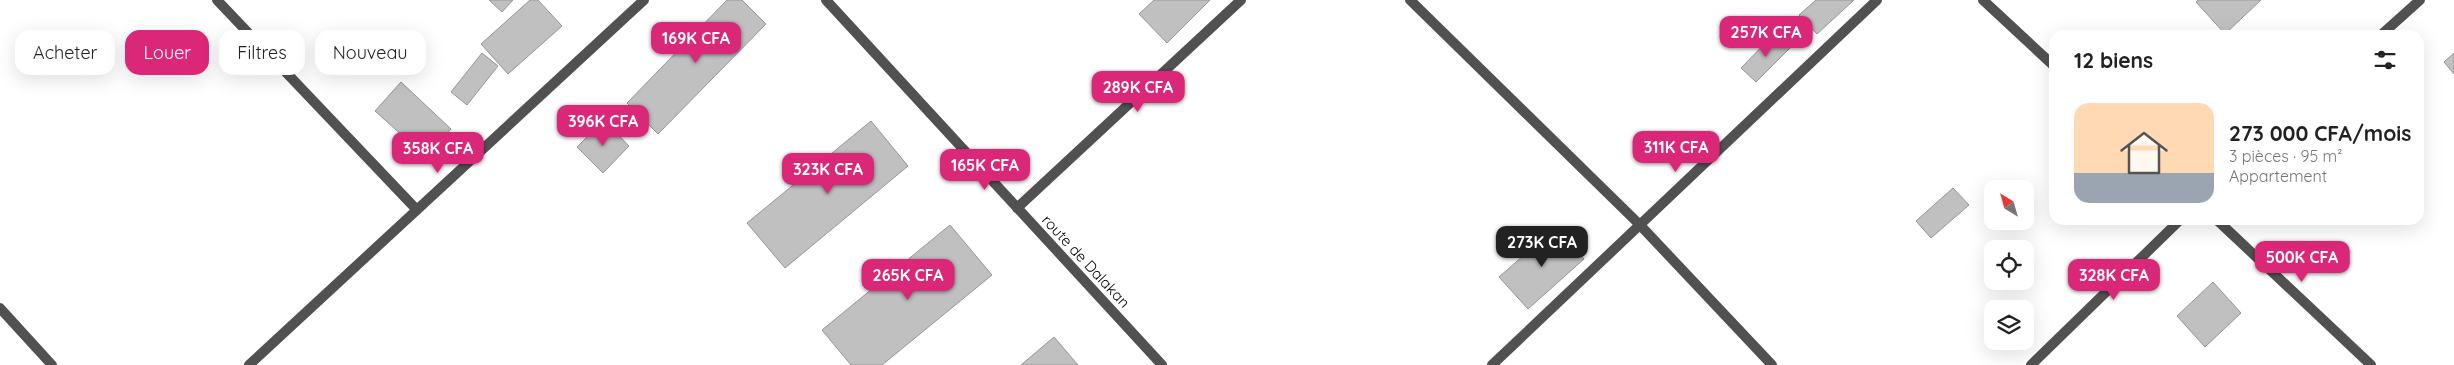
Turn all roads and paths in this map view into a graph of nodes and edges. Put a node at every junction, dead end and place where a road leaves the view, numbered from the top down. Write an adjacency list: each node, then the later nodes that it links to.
1 (217, 0): 12 (street)
2 (644, 0): 12 (street)
3 (826, 0): 11 (street, route de Dalakan)
4 (1241, 0): 11 (street)
5 (1410, 0): 13 (street)
6 (1878, 0): 13 (street)
7 (1983, 0): 10 (street)
8 (2420, 0): 9 (street)
9 (2387, 30)
10 (2049, 61)
11 (1017, 208): 19 (street, route de Dalakan)
12 (417, 210): 18 (street)
13 (1639, 224): 20 (street); 21 (street)
14 (2175, 225): 22 (street)
15 (2222, 225): 23 (street)
16 (0, 308): 17 (street)
17 (52, 365)
18 (249, 365)
19 (1162, 365)
20 (1492, 365)
21 (1772, 365)
22 (2031, 365)
23 (2370, 365)

